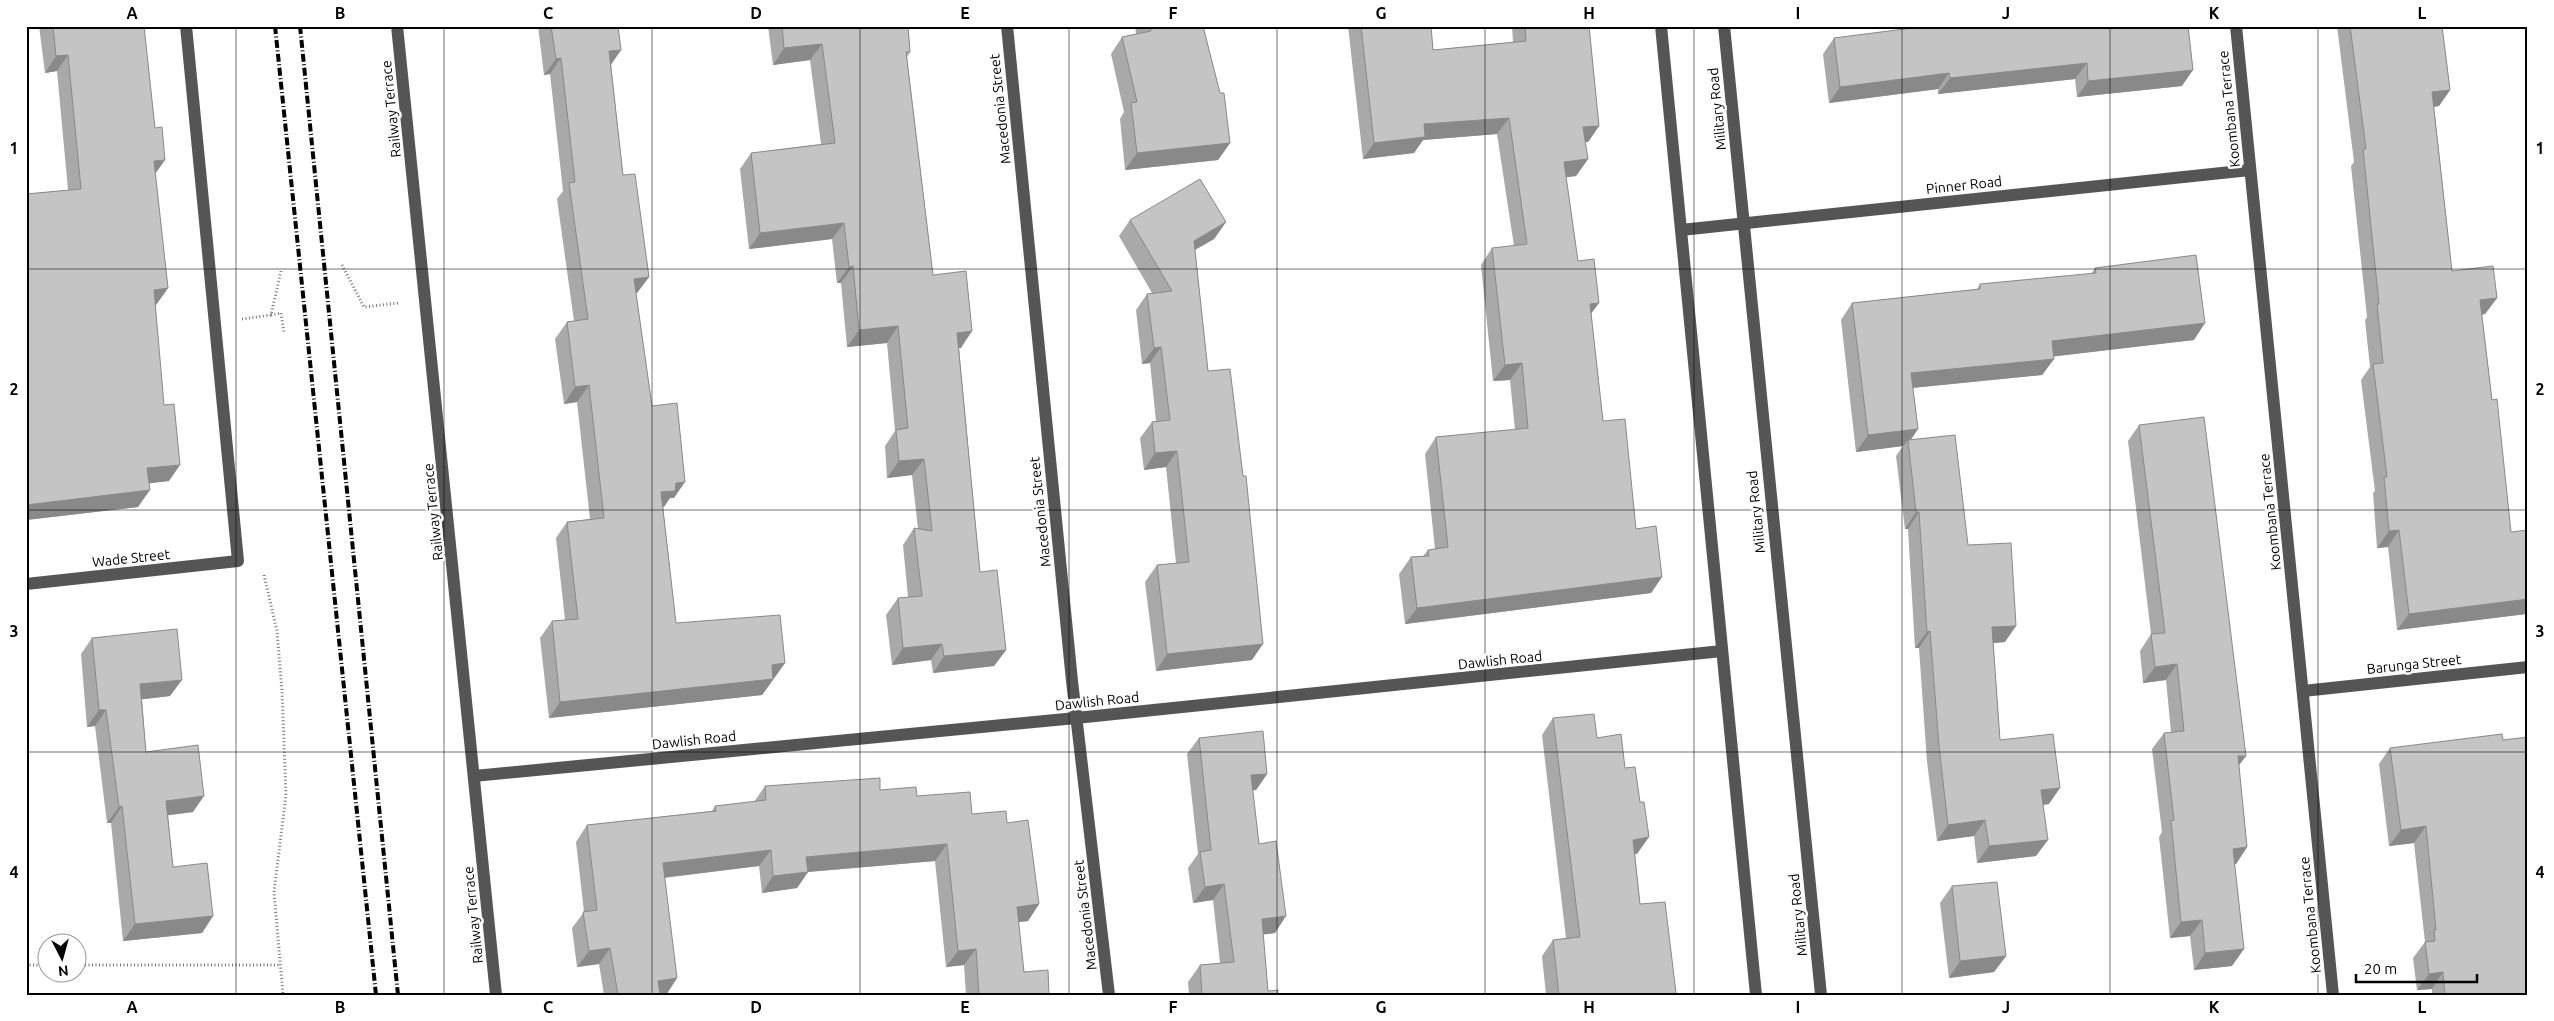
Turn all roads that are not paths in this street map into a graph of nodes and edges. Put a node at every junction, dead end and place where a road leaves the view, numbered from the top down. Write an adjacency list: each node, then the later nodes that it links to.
1 (186, 26): 10 (street, Wade Street)
2 (397, 26): 15 (street, Railway Terrace)
3 (1008, 26): 14 (street, Macedonia Street)
4 (1661, 26): 9 (street)
5 (1724, 26): 8 (street, Military Road)
6 (2236, 26): 7 (street, Koombana Terrace)
7 (2250, 170): 8 (street, Pinner Road); 13 (street, Koombana Terrace)
8 (1743, 223): 9 (street, Pinner Road); 19 (street, Military Road)
9 (1681, 230): 11 (street)
10 (26, 584)
11 (1722, 651): 14 (street, Dawlish Road); 18 (street)
12 (2528, 667): 13 (street, Barunga Street)
13 (2303, 691): 20 (street, Koombana Terrace)
14 (1076, 718): 15 (street, Dawlish Road); 17 (street, Macedonia Street)
15 (474, 776): 16 (street, Railway Terrace)
16 (496, 995)
17 (1109, 995)
18 (1756, 995)
19 (1821, 995)
20 (2333, 995)

